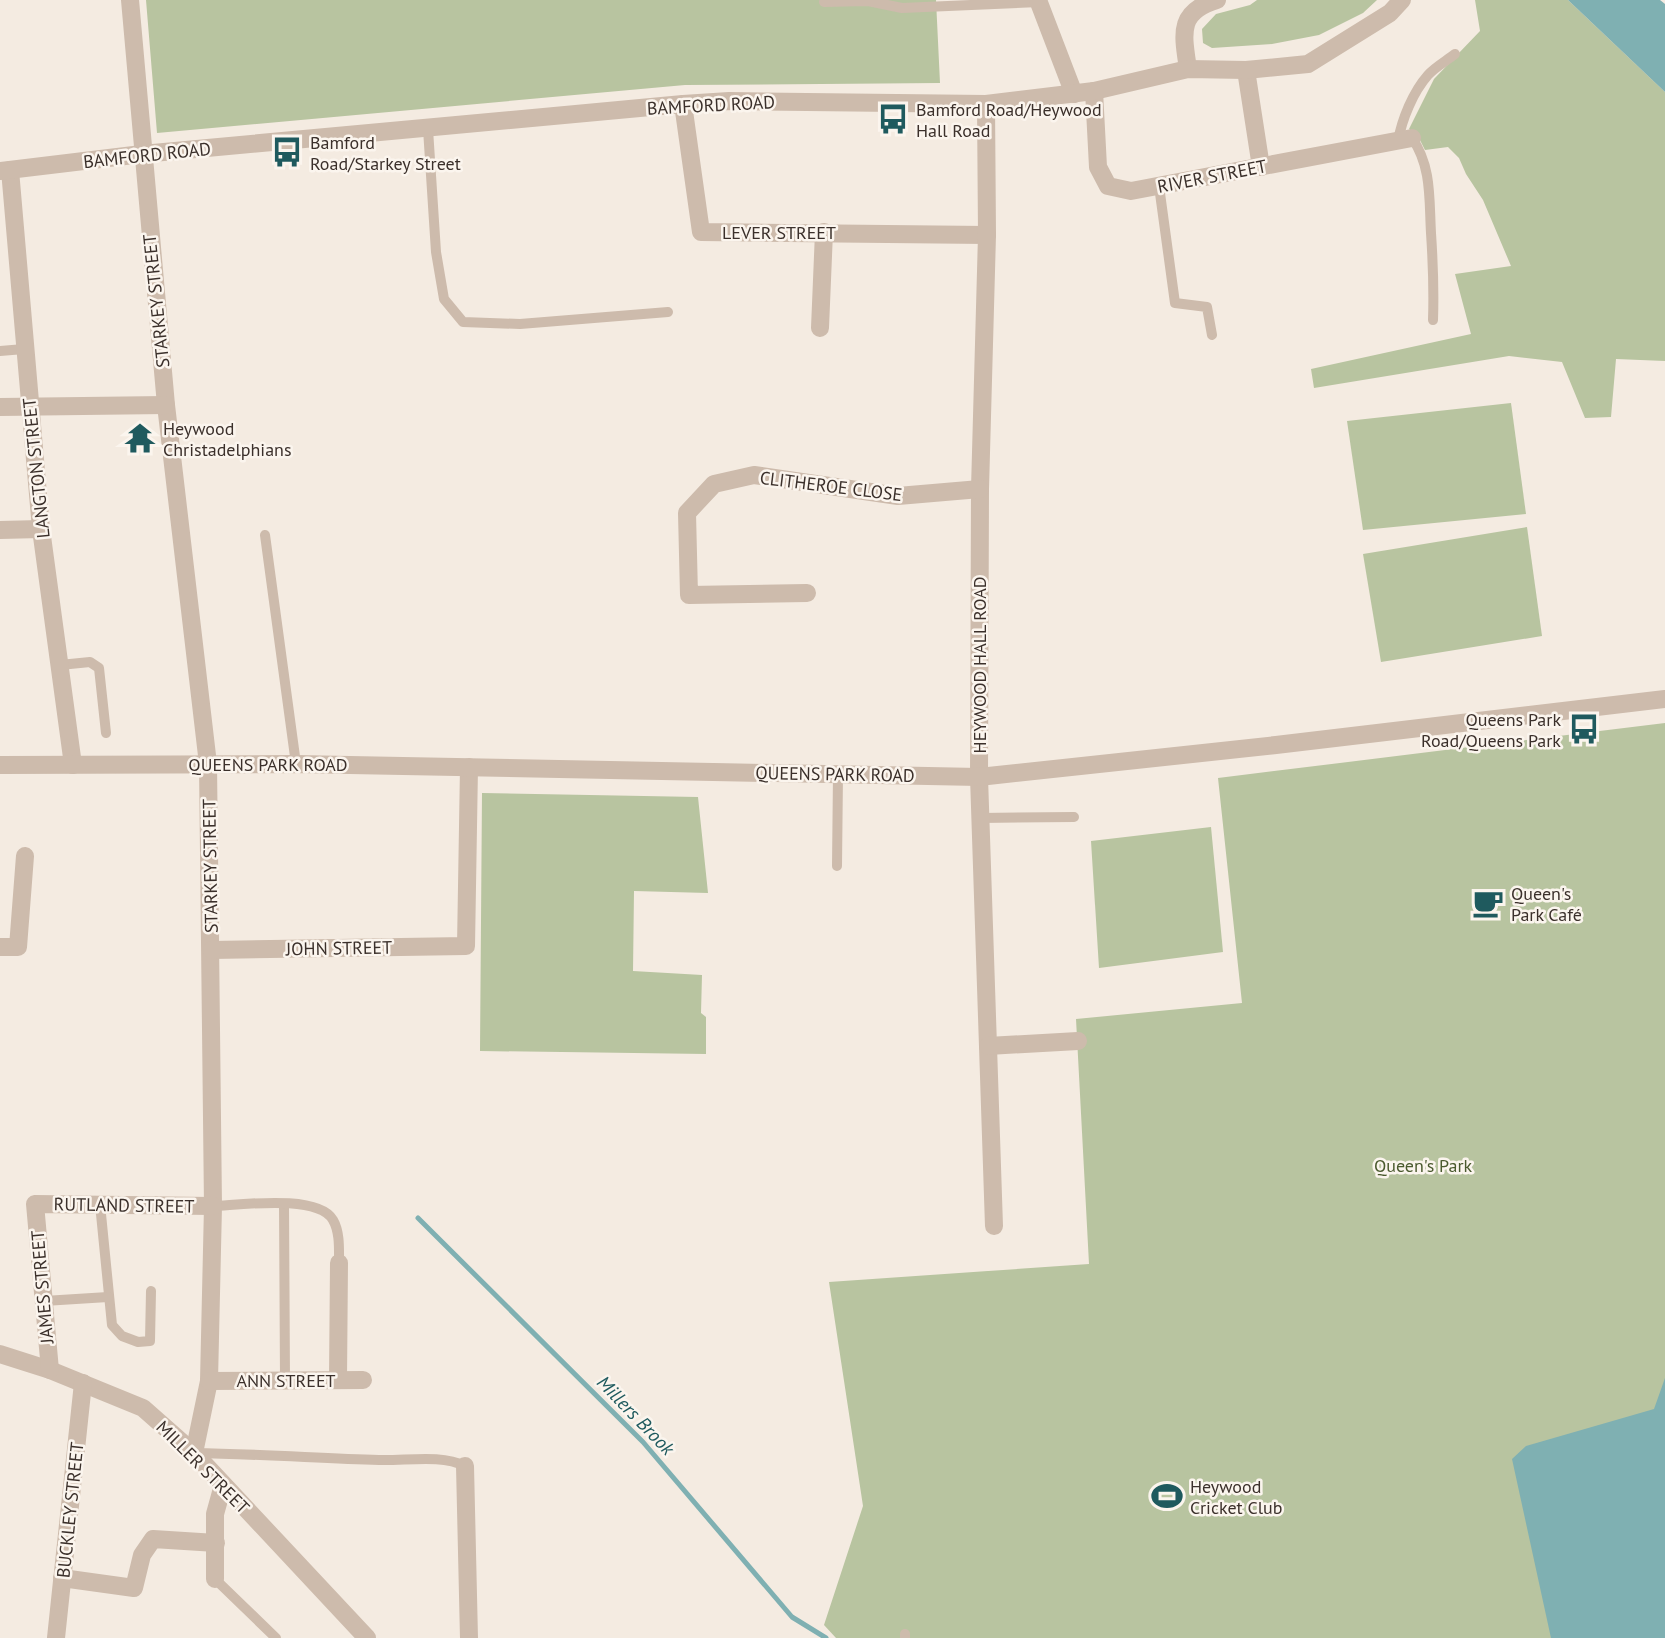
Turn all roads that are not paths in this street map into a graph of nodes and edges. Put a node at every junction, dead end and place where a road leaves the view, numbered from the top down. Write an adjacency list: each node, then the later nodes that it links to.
1 (130, 0): 15 (street, STARKEY STREET)
2 (1217, 0): 7 (street)
3 (1402, 0): 8 (street, BAMFORD ROAD)
4 (1039, 1): 5 (lane); 10 (street)
5 (824, 2)
6 (1455, 54): 14 (lane)
7 (1188, 69): 8 (street, BAMFORD ROAD); 9 (street, BAMFORD ROAD)
8 (1245, 70): 16 (street)
9 (1094, 91): 10 (street, BAMFORD ROAD); 18 (street, RIVER STREET)
10 (1074, 94): 12 (street, BAMFORD ROAD)
11 (683, 104): 12 (street, BAMFORD ROAD); 13 (street, BAMFORD ROAD); 19 (street, LEVER STREET)
12 (986, 104): 20 (street, HEYWOOD HALL ROAD)
13 (428, 129): 15 (street, BAMFORD ROAD); 21 (lane)
14 (1405, 140): 16 (street, RIVER STREET); 22 (lane)
15 (142, 154): 17 (street, BAMFORD ROAD); 27 (street, STARKEY STREET)
16 (1261, 167): 18 (street, RIVER STREET)
17 (5, 171): 25 (street, LANGTON STREET)
18 (1159, 186): 24 (lane)
19 (824, 232): 20 (street, LEVER STREET); 23 (street)
20 (987, 235): 30 (street, HEYWOOD HALL ROAD)
21 (668, 312)
22 (1433, 320)
23 (820, 328)
24 (1212, 335)
25 (24, 349): 26 (lane); 29 (street, LANGTON STREET)
26 (0, 351)
27 (166, 405): 29 (street); 38 (street, STARKEY STREET)
28 (0, 407): 29 (street)
29 (29, 407): 31 (street, LANGTON STREET)
30 (979, 489): 34 (street, CLITHEROE CLOSE); 44 (street, HEYWOOD HALL ROAD)
31 (41, 528): 32 (street); 35 (street, LANGTON STREET)
32 (0, 530)
33 (265, 535): 39 (lane)
34 (807, 593)
35 (60, 665): 37 (lane); 41 (street, LANGTON STREET)
36 (1665, 699): 44 (street, QUEENS PARK ROAD)
37 (106, 733)
38 (208, 764): 39 (street, QUEENS PARK ROAD); 41 (street, QUEENS PARK ROAD); 50 (street, STARKEY STREET)
39 (296, 764): 42 (street, QUEENS PARK ROAD)
40 (0, 765): 41 (street, QUEENS PARK ROAD)
41 (74, 765)
42 (469, 767): 43 (street, QUEENS PARK ROAD); 50 (street, JOHN STREET)
43 (838, 774): 44 (street, QUEENS PARK ROAD); 48 (lane)
44 (979, 777): 46 (street, HEYWOOD HALL ROAD)
45 (1074, 817): 46 (lane)
46 (980, 818): 52 (street, HEYWOOD HALL ROAD)
47 (25, 856): 49 (street)
48 (837, 866)
49 (0, 947)
50 (212, 950): 56 (street, STARKEY STREET)
51 (1078, 1041): 52 (street)
52 (988, 1046): 57 (street, HEYWOOD HALL ROAD)
53 (35, 1204): 54 (street, RUTLAND STREET); 61 (street, JAMES STREET)
54 (100, 1204): 56 (street, RUTLAND STREET); 60 (lane)
55 (284, 1204): 56 (lane); 58 (lane); 64 (lane)
56 (213, 1206): 67 (street, STARKEY STREET)
57 (994, 1226)
58 (339, 1263): 65 (street)
59 (151, 1291): 60 (lane)
60 (108, 1297): 61 (lane)
61 (44, 1301): 63 (street, JAMES STREET)
62 (0, 1354): 63 (street, MILLER STREET)
63 (50, 1370): 68 (street, MILLER STREET)
64 (285, 1380): 65 (street, ANN STREET); 67 (street, ANN STREET)
65 (338, 1380): 66 (street, ANN STREET)
66 (363, 1380)
67 (209, 1381): 69 (street, STARKEY STREET)
68 (83, 1383): 69 (street, MILLER STREET); 73 (street, BUCKLEY STREET)
69 (194, 1453): 70 (lane); 71 (street, MILLER STREET)
70 (465, 1466): 78 (street)
71 (223, 1485): 72 (street); 77 (street, MILLER STREET)
72 (216, 1543): 73 (street); 74 (street)
73 (62, 1578): 75 (street, BUCKLEY STREET)
74 (215, 1579): 76 (lane)
75 (56, 1638)
76 (276, 1638)
77 (367, 1638)
78 (469, 1638)

